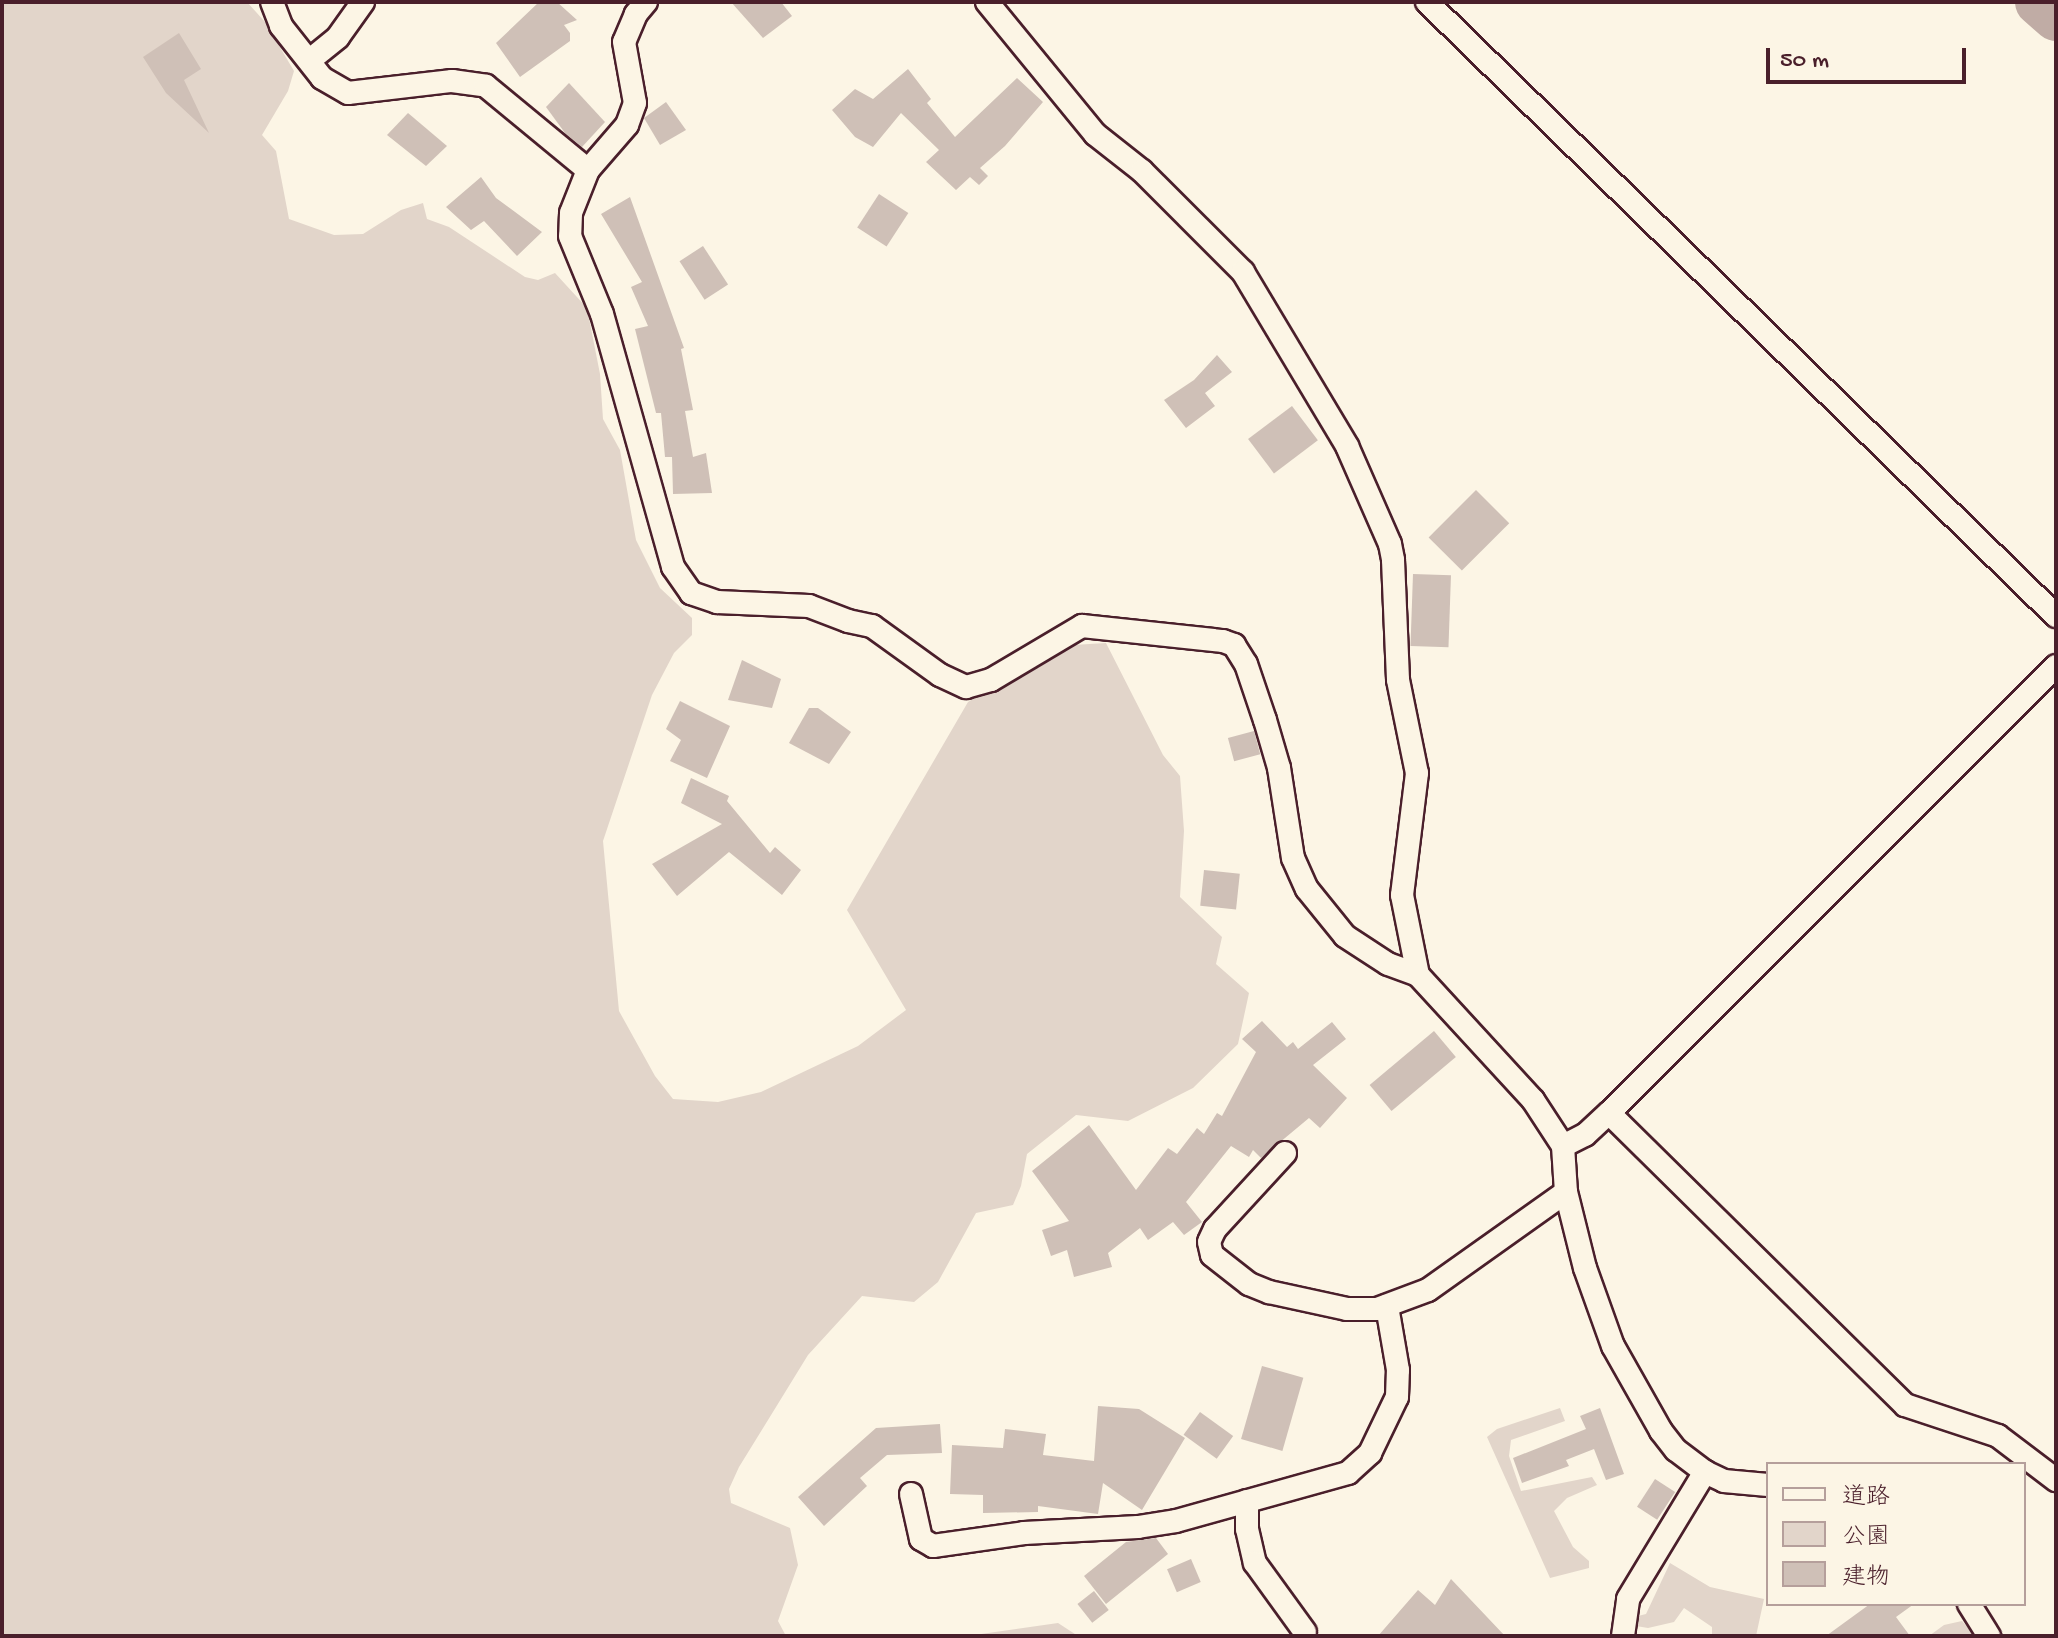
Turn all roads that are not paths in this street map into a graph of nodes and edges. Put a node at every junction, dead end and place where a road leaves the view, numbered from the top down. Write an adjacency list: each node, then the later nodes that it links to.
1 (272, 2): 6 (street)
2 (363, 2): 6 (street)
3 (646, 2): 7 (street)
4 (987, 2): 10 (street)
5 (1427, 2): 8 (street)
6 (310, 60): 7 (street)
7 (588, 170): 10 (street)
8 (2056, 616)
9 (2056, 666): 11 (street)
10 (1418, 975): 12 (street)
11 (1609, 1113): 12 (street); 17 (street)
12 (1563, 1146): 14 (street)
13 (1285, 1153): 15 (street)
14 (1566, 1192): 15 (street); 16 (street)
15 (1387, 1306): 20 (street)
16 (1705, 1472): 18 (street); 23 (street)
17 (2056, 1480)
18 (1766, 1485)
19 (911, 1494): 20 (street)
20 (1247, 1501): 22 (street)
21 (1970, 1606): 24 (street)
22 (1305, 1632)
23 (1623, 1636)
24 (1989, 1636)

